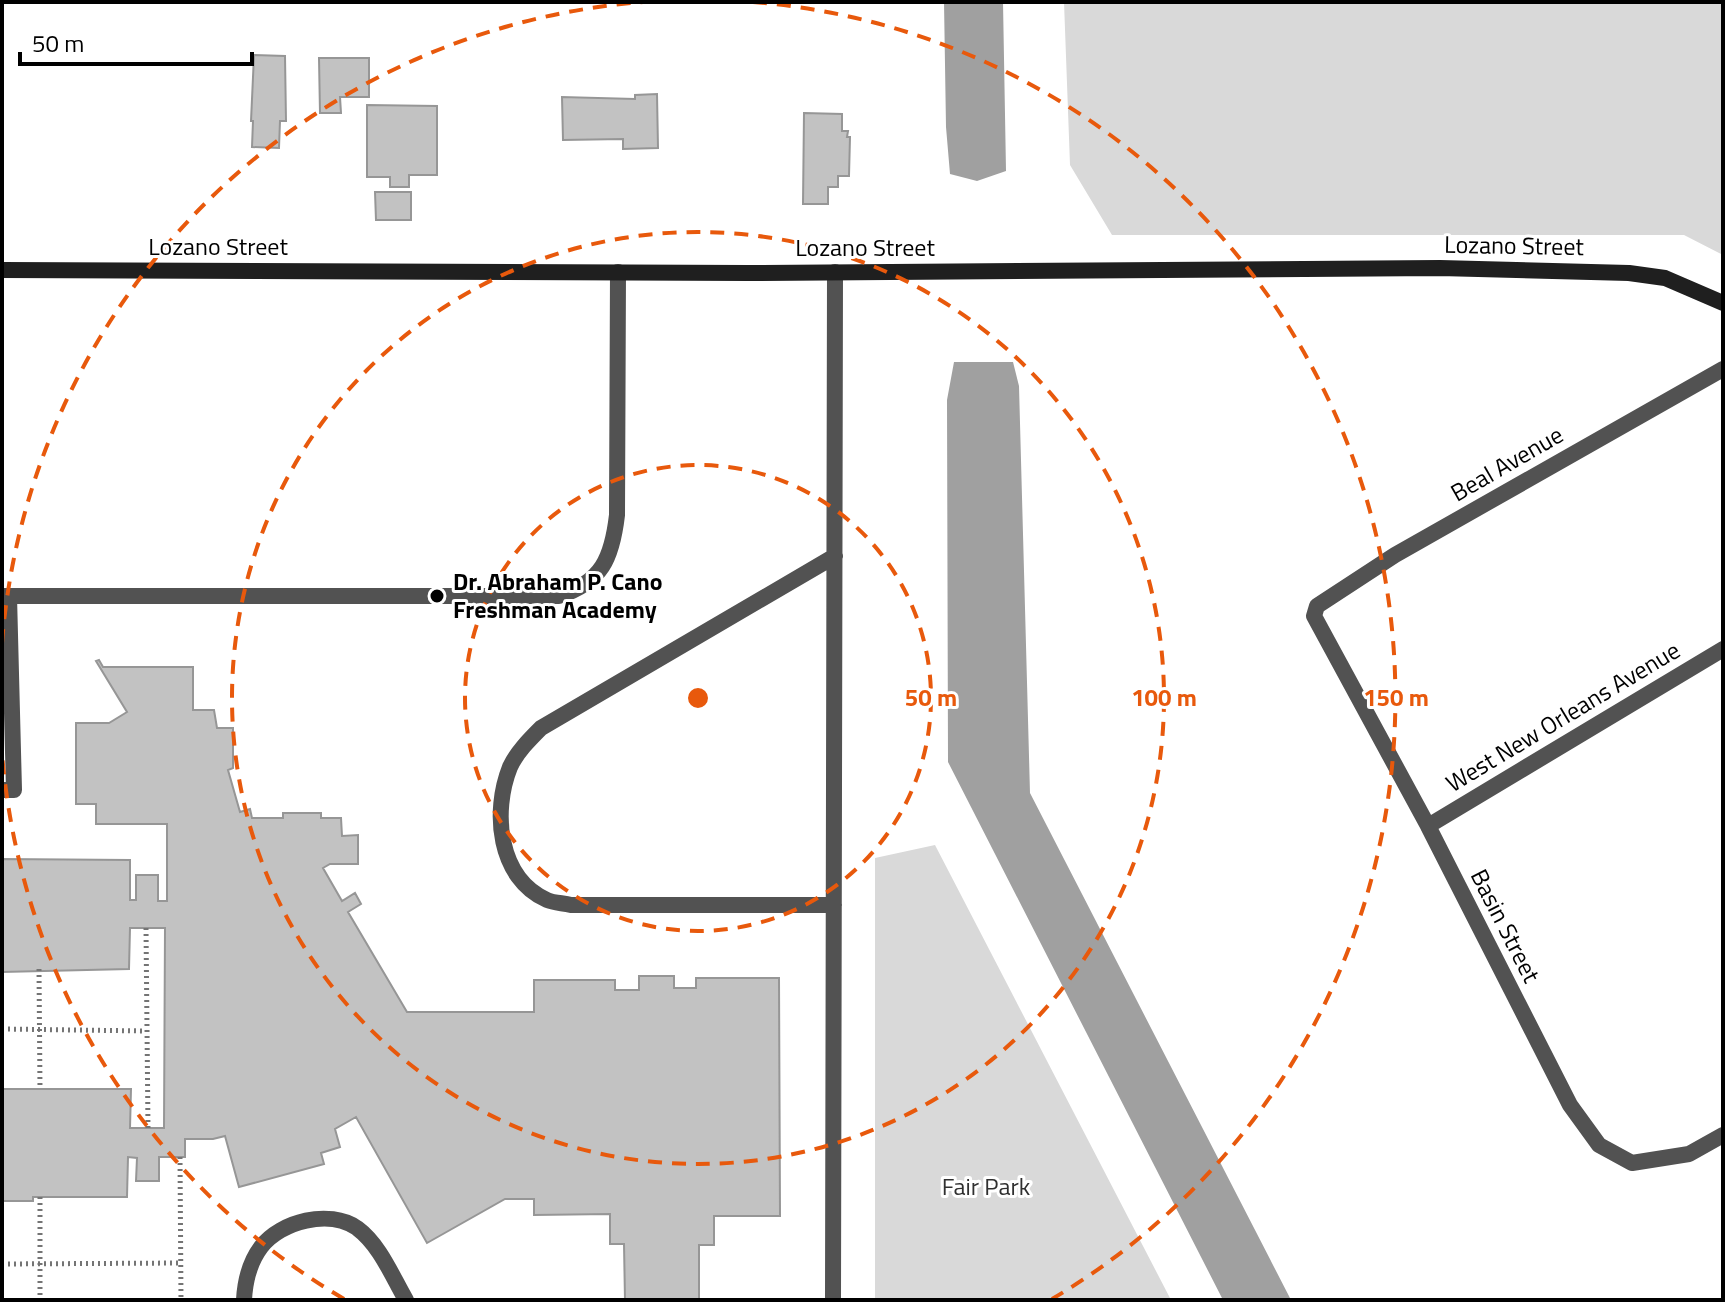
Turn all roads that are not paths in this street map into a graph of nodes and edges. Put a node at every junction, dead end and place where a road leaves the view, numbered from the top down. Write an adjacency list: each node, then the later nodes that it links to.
1 (2, 270): 2 (street, Lozano Street)
2 (618, 272): 3 (street, Lozano Street); 7 (street)
3 (835, 272): 4 (street, Lozano Street); 6 (street)
4 (1723, 303)
5 (1723, 369): 8 (street, Beal Avenue)
6 (835, 556): 12 (street); 12 (street)
7 (5, 596): 10 (street)
8 (1317, 606): 11 (street, Basin Street)
9 (1723, 649): 11 (street, West New Orleans Avenue)
10 (2, 790)
11 (1428, 826): 13 (street, Basin Street)
12 (834, 905): 16 (street)
13 (1723, 1135)
14 (244, 1300): 15 (street)
15 (406, 1300)
16 (833, 1300)

